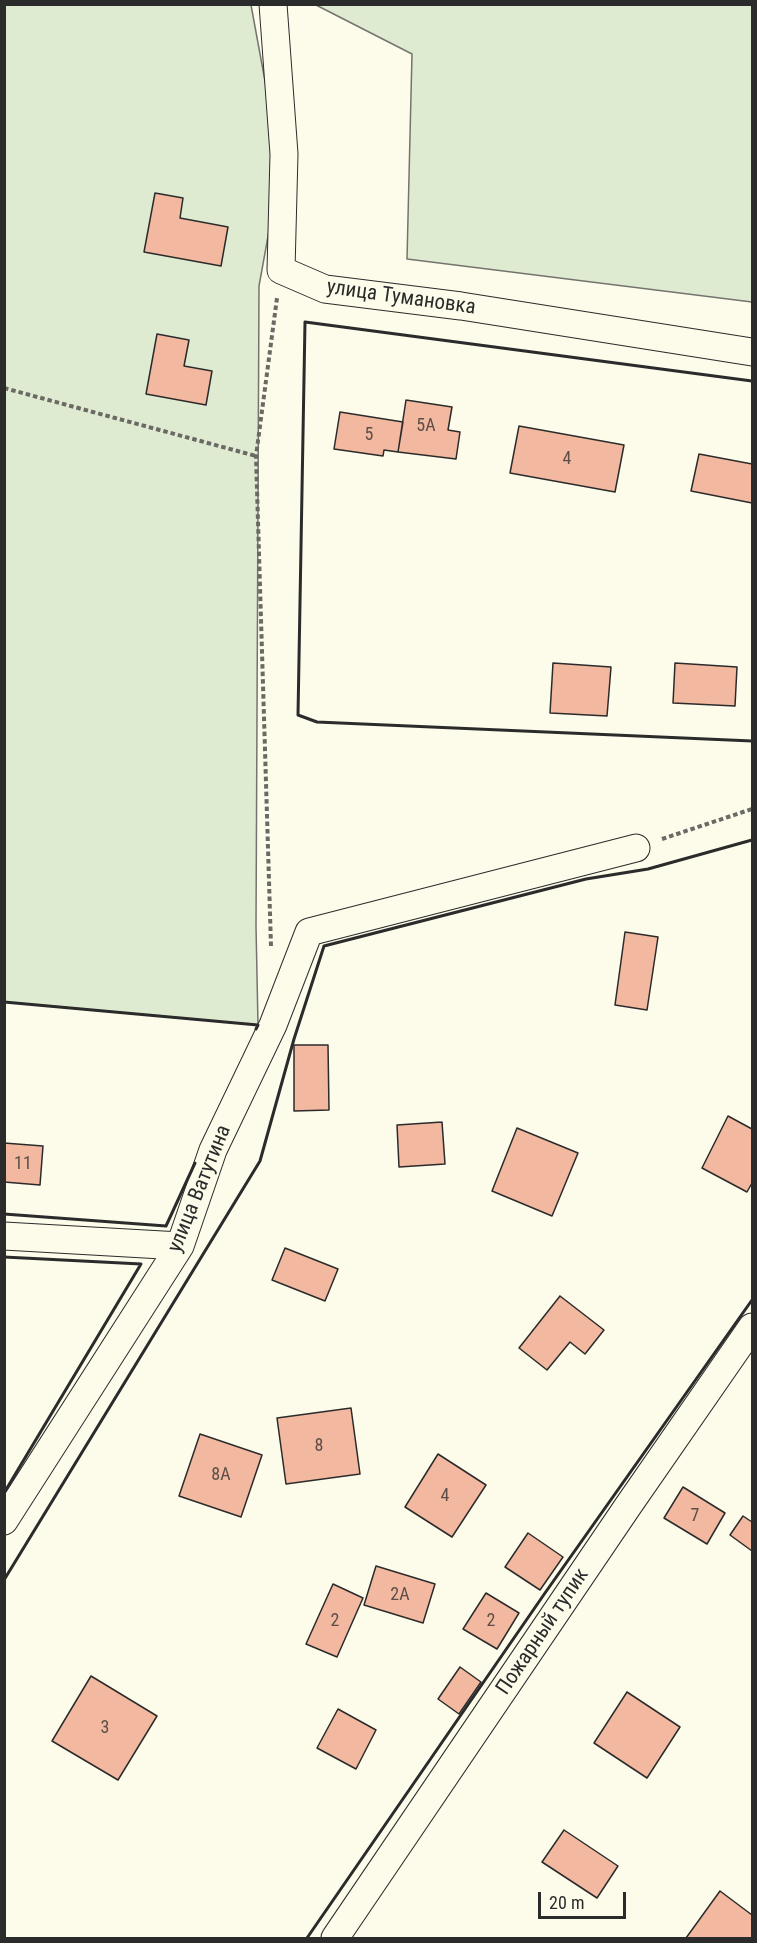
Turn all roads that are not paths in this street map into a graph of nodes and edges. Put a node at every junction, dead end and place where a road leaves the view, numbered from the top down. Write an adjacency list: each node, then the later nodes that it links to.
1 (273, 4): 2 (street, улица Тумановка)
2 (753, 352)
3 (636, 848): 5 (street, улица Ватутина)
4 (4, 1236): 5 (street)
5 (180, 1246): 7 (street, улица Ватутина)
6 (753, 1327): 8 (street, Пожарный тупик)
7 (4, 1521)
8 (334, 1938)

